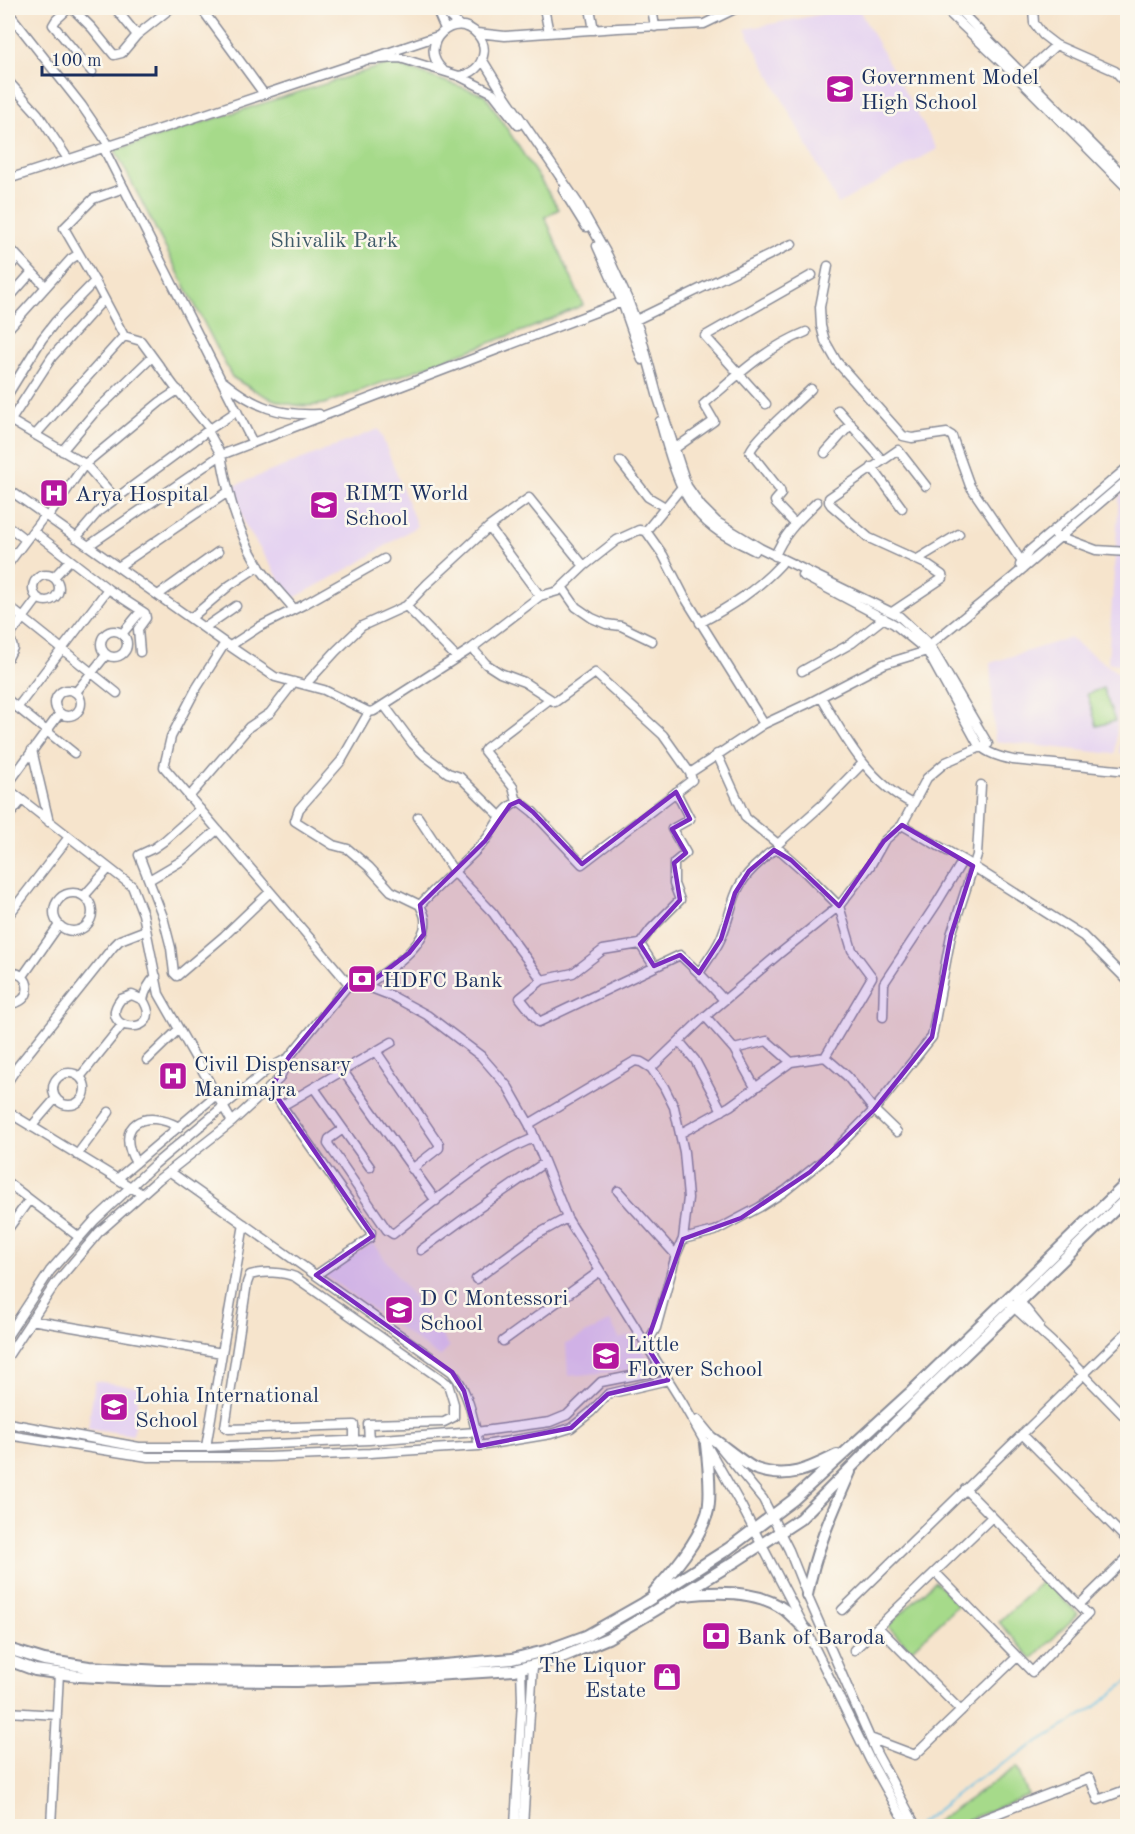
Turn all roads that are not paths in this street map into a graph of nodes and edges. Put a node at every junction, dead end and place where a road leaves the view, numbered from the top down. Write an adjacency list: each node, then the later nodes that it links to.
1 (71, 8): 21 (street); 27 (street)
2 (115, 8): 21 (street)
3 (171, 8): 21 (street)
4 (201, 8): 32 (street)
5 (435, 8): 17 (street)
6 (440, 8): 15 (street)
7 (544, 8): 20 (street)
8 (590, 8): 18 (street)
9 (652, 8): 16 (street)
10 (737, 8): 16 (street)
11 (944, 8): 38 (street)
12 (957, 8): 28 (street)
13 (1033, 8): 23 (street)
14 (8, 12): 33 (street)
15 (459, 26): 17 (street); 19 (street)
16 (655, 27): 18 (street)
17 (445, 29): 22 (street)
18 (594, 30): 20 (street)
19 (477, 33): 20 (street); 24 (street)
20 (549, 33)
21 (137, 35)
22 (438, 36): 25 (street); 26 (street)
23 (1056, 45): 28 (street); 31 (street)
24 (482, 58): 29 (street); 51 (street)
25 (364, 60): 26 (street); 32 (street)
26 (444, 71): 29 (street)
27 (92, 72)
28 (1024, 75): 36 (street)
29 (459, 76): 51 (street)
30 (8, 81): 34 (street)
31 (1128, 85)
32 (264, 94): 33 (street)
33 (107, 148): 34 (street); 37 (street)
34 (68, 159): 35 (street)
35 (9, 175)
36 (1128, 180)
37 (124, 188): 41 (street); 58 (street)
38 (1128, 189)
39 (792, 244): 52 (street)
40 (8, 246): 42 (street)
41 (79, 254): 47 (street); 48 (street)
42 (18, 257): 44 (street); 45 (street)
43 (828, 266): 107 (street)
44 (8, 269)
45 (32, 272): 48 (street); 49 (street)
46 (812, 276): 57 (street)
47 (94, 281): 50 (street); 61 (street)
48 (46, 287): 53 (street)
49 (8, 299)
50 (104, 299): 55 (street); 66 (street)
51 (625, 301): 52 (street); 65 (street); 71 (street)
52 (636, 320): 71 (street)
53 (8, 329)
54 (806, 332): 57 (street)
55 (124, 336): 56 (street); 69 (street)
56 (153, 357): 60 (street); 72 (street)
57 (740, 374): 62 (street); 71 (street)
58 (221, 380): 64 (street); 65 (street)
59 (811, 389): 90 (street)
60 (178, 390): 68 (street); 77 (street)
61 (8, 394)
62 (766, 404)
63 (838, 410): 67 (street)
64 (237, 411): 68 (street); 70 (street)
65 (329, 414): 70 (street)
66 (9, 419): 69 (street)
67 (851, 424): 73 (street); 75 (street)
68 (209, 430): 74 (street); 85 (street)
69 (36, 434): 72 (street)
70 (253, 443): 74 (street)
71 (672, 450): 82 (street); 103 (street)
72 (62, 451): 77 (street)
73 (825, 453)
74 (221, 455): 84 (street); 100 (street)
75 (882, 460): 79 (street); 81 (street)
76 (620, 461): 87 (street)
77 (85, 464): 85 (street); 89 (street)
78 (1128, 466): 95 (street)
79 (872, 467): 88 (street); 106 (street)
80 (1128, 479): 97 (street)
81 (926, 486)
82 (682, 487): 87 (street); 109 (street)
83 (8, 489): 89 (street)
84 (228, 492): 110 (street); 112 (street)
85 (116, 499): 98 (street)
86 (817, 502): 90 (street)
87 (665, 507): 94 (street)
88 (902, 508)
89 (46, 516): 93 (street); 98 (street)
90 (795, 524): 103 (street)
91 (8, 526): 99 (street)
92 (489, 527): 111 (street); 118 (street); 122 (street)
93 (33, 531): 99 (street); 105 (street)
94 (646, 531): 111 (street); 128 (street)
95 (1050, 533): 97 (street); 107 (street)
96 (959, 534): 106 (street)
97 (1059, 537): 102 (street); 114 (street)
98 (76, 538): 100 (street)
99 (26, 540): 108 (street)
100 (88, 546): 112 (street)
101 (218, 552): 117 (street)
102 (1128, 552)
103 (776, 556): 125 (street)
104 (384, 559): 123 (street)
105 (70, 560): 113 (street); 116 (street)
106 (916, 560): 125 (street)
107 (1022, 562): 114 (street)
108 (8, 564)
109 (781, 564): 125 (street); 128 (street)
110 (259, 566): 123 (street); 127 (street)
111 (584, 566): 115 (street)
112 (118, 567): 117 (street)
113 (54, 577): 119 (street); 119 (street)
114 (1012, 579): 135 (street)
115 (562, 587): 118 (street); 132 (street)
116 (108, 589): 124 (street); 136 (street)
117 (158, 595): 127 (street)
118 (540, 596): 134 (street)
119 (38, 598): 126 (street)
120 (8, 606): 126 (street)
121 (236, 606): 129 (street)
122 (406, 606): 140 (street); 144 (street)
123 (294, 609): 133 (street)
124 (141, 611): 130 (street); 137 (street)
125 (888, 615): 135 (street); 141 (street)
126 (23, 618): 131 (street); 136 (street)
127 (191, 618): 129 (street)
128 (700, 623): 154 (street)
129 (204, 628): 133 (street)
130 (122, 634): 138 (street); 138 (street)
131 (8, 637): 139 (street)
132 (652, 641)
133 (227, 644): 143 (street); 167 (street)
134 (472, 648): 140 (street); 148 (street)
135 (927, 648): 147 (street); 156 (street)
136 (62, 649): 142 (street); 151 (street)
137 (140, 652)
138 (106, 654): 142 (street)
139 (8, 658)
140 (457, 658): 150 (street)
141 (802, 671)
142 (91, 673): 145 (street); 146 (street)
143 (294, 682): 144 (street); 167 (street)
144 (305, 685): 152 (street)
145 (76, 692): 153 (street); 153 (street)
146 (117, 693)
147 (821, 697): 154 (street); 160 (street)
148 (550, 699): 162 (street); 169 (street)
149 (8, 700): 151 (street)
150 (384, 705): 152 (street); 172 (street)
151 (17, 708): 155 (street)
152 (369, 712): 186 (street)
153 (60, 713): 155 (street)
154 (764, 724): 159 (street)
155 (46, 730): 157 (street); 158 (street)
156 (985, 746): 161 (street); 170 (street)
157 (32, 750): 163 (street); 175 (street)
158 (74, 753)
159 (717, 754): 160 (street); 162 (street)
160 (863, 763): 170 (street)
161 (1128, 771)
162 (690, 773): 166 (street)
163 (8, 784)
164 (981, 785): 180 (street)
165 (8, 789): 168 (street)
166 (676, 792): 169 (street); 191 (street)
167 (189, 796): 171 (street)
168 (22, 800): 173 (street); 175 (street)
169 (517, 802): 172 (street)
170 (913, 804): 176 (street)
171 (200, 809): 177 (street); 183 (street)
172 (500, 816): 182 (street)
173 (8, 817)
174 (418, 817): 182 (street)
175 (49, 822): 178 (street)
176 (902, 825): 179 (street); 187 (street)
177 (217, 830): 183 (street); 184 (street)
178 (69, 837): 181 (street); 188 (street)
179 (963, 860): 180 (street); 205 (street)
180 (972, 866): 198 (street); 227 (street)
181 (109, 868): 185 (street); 190 (street)
182 (455, 873): 186 (street); 197 (street)
183 (149, 880): 184 (street)
184 (270, 892): 199 (street)
185 (84, 896): 189 (street); 189 (street)
186 (420, 905): 200 (street)
187 (839, 906): 194 (street); 202 (street); 213 (street)
188 (8, 916)
189 (59, 926): 195 (street)
190 (146, 930): 196 (street); 219 (street)
191 (640, 944): 192 (street); 197 (street)
192 (654, 966): 194 (street); 197 (street)
193 (8, 973): 195 (street)
194 (699, 973): 202 (street)
195 (23, 976): 203 (street)
196 (156, 976): 201 (street); 207 (street)
197 (542, 980)
198 (1128, 981)
199 (348, 984): 200 (street); 212 (street)
200 (366, 986): 232 (street)
201 (143, 1000): 206 (street); 206 (street)
202 (724, 1000): 204 (street)
203 (8, 1004)
204 (705, 1016): 208 (street); 210 (street)
205 (883, 1017)
206 (122, 1025): 218 (street)
207 (179, 1029): 214 (street); 223 (street)
208 (679, 1041): 216 (street); 228 (street)
209 (392, 1042): 211 (street)
210 (734, 1048): 215 (street); 220 (street)
211 (376, 1051): 217 (street); 243 (street)
212 (289, 1057): 221 (street); 226 (street)
213 (825, 1057): 215 (street); 227 (street)
214 (147, 1060)
215 (791, 1062): 220 (street)
216 (651, 1068): 232 (street); 237 (street)
217 (343, 1071): 222 (street); 243 (street)
218 (80, 1077): 224 (street); 224 (street)
219 (8, 1081)
220 (755, 1087): 228 (street)
221 (271, 1088): 225 (street); 231 (street)
222 (314, 1088): 225 (street); 235 (street)
223 (216, 1095): 226 (street); 234 (street)
224 (56, 1098): 233 (street)
225 (282, 1106): 262 (street)
226 (223, 1108): 231 (street); 248 (street)
227 (874, 1110): 236 (street); 258 (street)
228 (722, 1111): 237 (street)
229 (8, 1112): 233 (street)
230 (109, 1112): 239 (street)
231 (232, 1122): 244 (street)
232 (529, 1124): 238 (street)
233 (31, 1127): 239 (street)
234 (178, 1127): 240 (street); 240 (street)
235 (344, 1129): 242 (street); 253 (street)
236 (897, 1132)
237 (681, 1133): 258 (street)
238 (534, 1138): 241 (street); 253 (street)
239 (77, 1155): 245 (street)
240 (136, 1163): 245 (street)
241 (544, 1163): 254 (street); 259 (street)
242 (370, 1167)
243 (412, 1169): 253 (street)
244 (169, 1171): 250 (street); 255 (street)
245 (117, 1179): 248 (street)
246 (1128, 1182): 264 (main road)
247 (8, 1183): 252 (street)
248 (130, 1187): 250 (street); 257 (street)
249 (618, 1191): 260 (street)
250 (142, 1194): 265 (street)
251 (1128, 1197): 264 (main road)
252 (29, 1200): 256 (street); 257 (street)
253 (436, 1201)
254 (567, 1218): 261 (street); 263 (street)
255 (244, 1224): 262 (street); 270 (street)
256 (8, 1229)
257 (79, 1237): 267 (street)
258 (683, 1239): 260 (street)
259 (421, 1250)
260 (676, 1255): 269 (street)
261 (600, 1271): 268 (street); 269 (street)
262 (316, 1275): 279 (street)
263 (476, 1279)
264 (1013, 1300): 273 (street); 287 (main road); 289 (main road)
265 (31, 1320): 270 (street); 271 (street)
266 (1128, 1331): 273 (street)
267 (8, 1335)
268 (503, 1341)
269 (646, 1345): 272 (street)
270 (222, 1353): 286 (street)
271 (8, 1356)
272 (662, 1370): 274 (street); 279 (street)
273 (1084, 1374): 275 (street); 280 (street)
274 (668, 1380): 284 (street); 285 (street)
275 (1128, 1420)
276 (8, 1423): 288 (street)
277 (368, 1424): 278 (street); 278 (street); 282 (street)
278 (354, 1425): 283 (street)
279 (476, 1432): 282 (street); 285 (street)
280 (1022, 1434): 290 (street); 295 (street)
281 (8, 1435): 288 (street)
282 (369, 1440): 283 (street)
283 (354, 1441): 286 (street)
284 (710, 1442): 287 (main road); 291 (street); 293 (street); 301 (main road)
285 (479, 1446): 288 (street)
286 (206, 1447): 288 (street)
287 (851, 1448): 291 (main road)
288 (138, 1451)
289 (852, 1466): 294 (main road); 299 (main road)
290 (965, 1489): 292 (street); 303 (street)
291 (771, 1516): 293 (main road); 294 (street)
292 (992, 1517): 298 (street); 302 (street)
293 (754, 1530): 296 (street); 301 (main road)
294 (780, 1532): 296 (main road); 299 (street)
295 (1128, 1541)
296 (761, 1544): 300 (main road); 305 (street)
297 (1128, 1557): 302 (street)
298 (935, 1572): 304 (street); 308 (street)
299 (807, 1595): 316 (street)
300 (680, 1596): 305 (main road); 310 (main road)
301 (644, 1603): 306 (main road)
302 (1079, 1605): 308 (street)
303 (842, 1610)
304 (878, 1627): 307 (street); 313 (street)
305 (806, 1630): 318 (street)
306 (8, 1649)
307 (854, 1650)
308 (1017, 1657): 313 (street)
309 (8, 1660): 312 (main road)
310 (533, 1665): 311 (main road); 321 (street)
311 (521, 1668): 312 (main road); 320 (street)
312 (59, 1673): 315 (street)
313 (961, 1711): 316 (street)
314 (8, 1712): 315 (street)
315 (57, 1715): 319 (street)
316 (870, 1738): 318 (street)
317 (1128, 1789): 324 (street)
318 (905, 1815): 322 (street); 323 (street)
319 (51, 1827)
320 (515, 1827)
321 (523, 1827)
322 (907, 1827)
323 (916, 1827)
324 (965, 1827)

